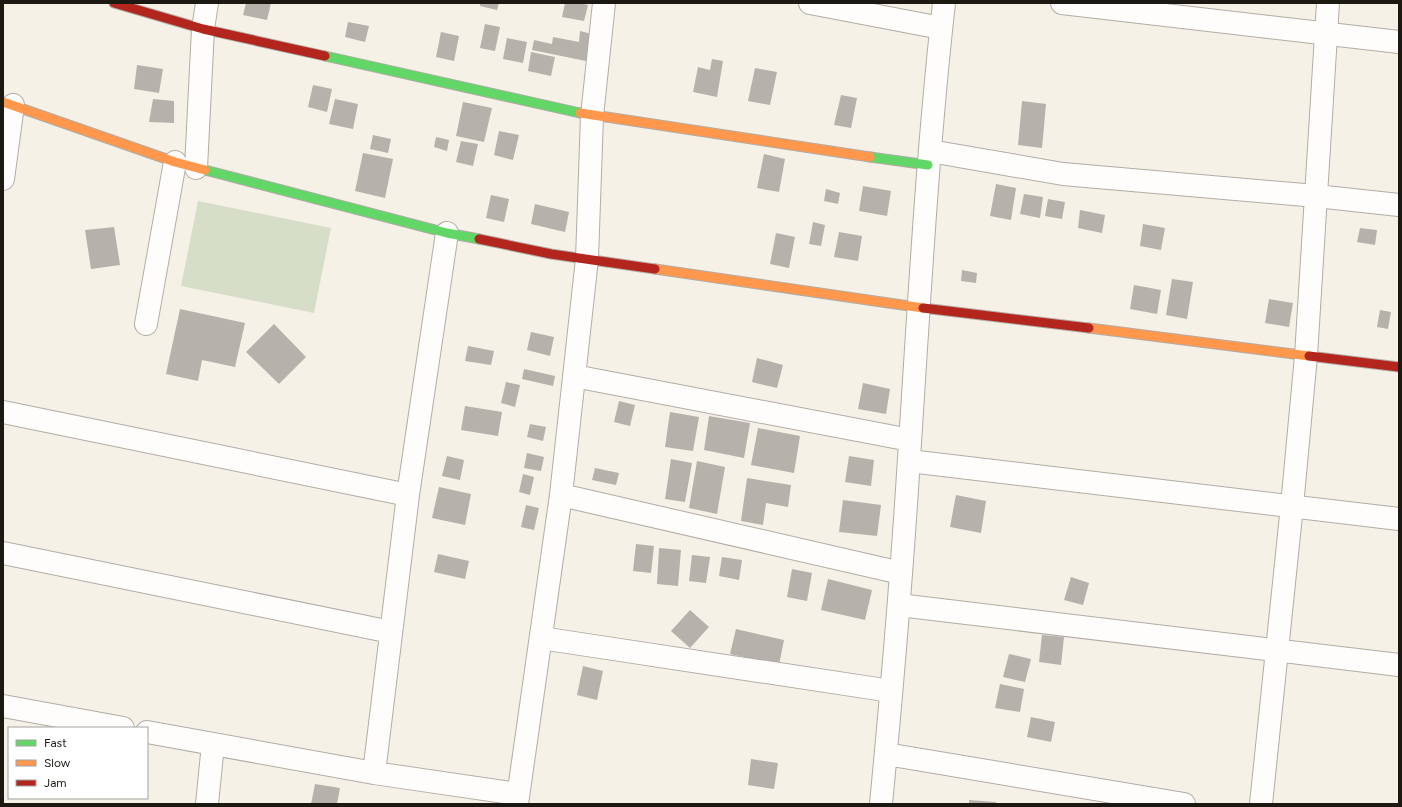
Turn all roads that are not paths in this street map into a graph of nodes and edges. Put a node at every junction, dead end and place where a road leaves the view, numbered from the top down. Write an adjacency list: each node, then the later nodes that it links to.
1 (114, 3): 9 (street)
2 (207, 3): 9 (street)
3 (604, 3): 13 (street)
4 (810, 3): 8 (street)
5 (944, 3): 8 (street)
6 (1062, 3): 10 (street)
7 (1328, 3): 10 (street)
8 (941, 28): 14 (street)
9 (203, 29): 13 (street); 16 (street)
10 (1326, 35): 11 (street); 18 (street)
11 (1399, 42)
12 (8, 104): 15 (street); 17 (street)
13 (592, 116): 14 (street); 21 (street)
14 (929, 158): 18 (street); 22 (street)
15 (175, 162): 16 (street); 23 (street)
16 (196, 168): 20 (street)
17 (3, 179)
18 (1316, 196): 19 (street); 24 (street)
19 (1399, 205)
20 (447, 233): 21 (street); 29 (street)
21 (587, 260): 22 (street); 26 (street)
22 (918, 307): 24 (street); 28 (street)
23 (146, 324)
24 (1306, 356): 25 (street); 31 (street)
25 (1399, 367)
26 (574, 376): 28 (street); 30 (street)
27 (3, 412): 29 (street)
28 (910, 450): 31 (street); 34 (street)
29 (408, 495): 36 (street)
30 (561, 495): 34 (street); 37 (street)
31 (1292, 506): 32 (street); 38 (street)
32 (1399, 519)
33 (3, 553): 36 (street)
34 (901, 573): 35 (street)
35 (899, 605): 38 (street); 40 (street)
36 (391, 632): 46 (street)
37 (541, 638): 40 (street); 47 (street)
38 (1277, 650): 39 (street); 51 (street)
39 (1399, 665)
40 (892, 691): 45 (street)
41 (3, 706): 42 (street)
42 (118, 727)
43 (148, 732): 44 (street)
44 (213, 744): 46 (street); 48 (street)
45 (886, 754): 49 (street); 50 (street)
46 (374, 773): 47 (street)
47 (518, 799)
48 (206, 804)
49 (881, 804)
50 (1184, 804)
51 (1261, 804)

